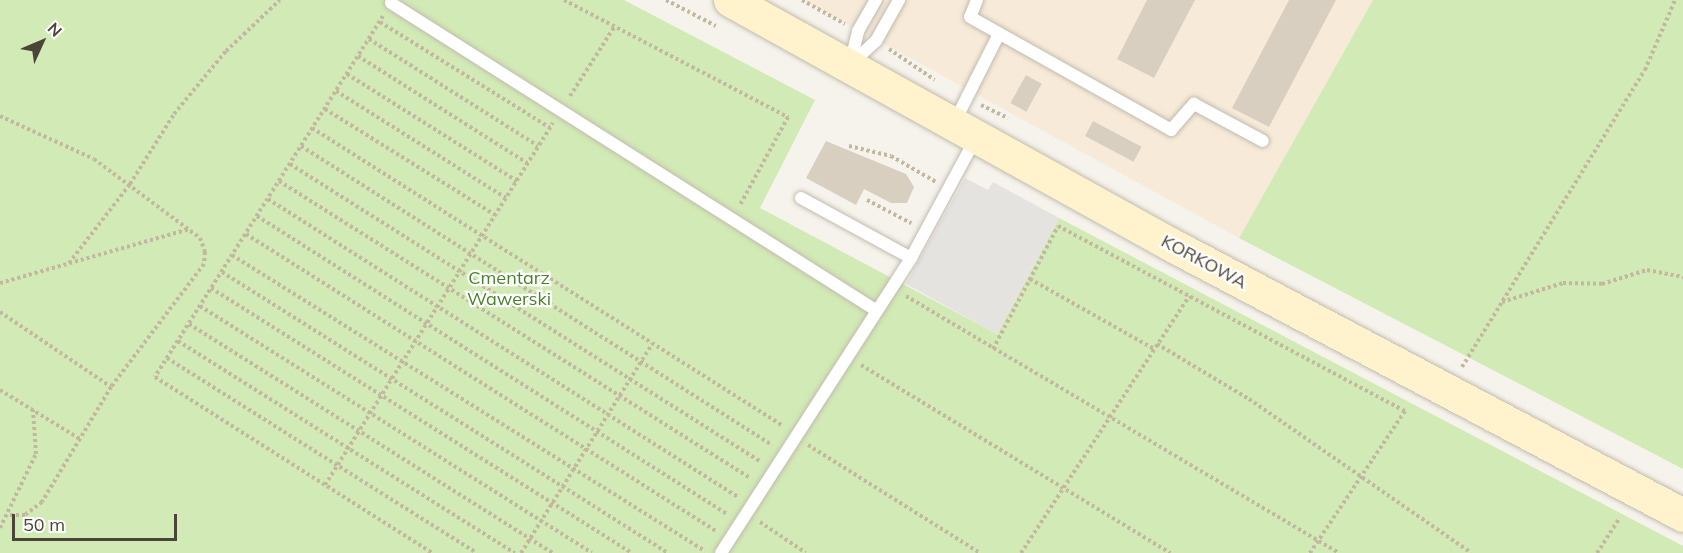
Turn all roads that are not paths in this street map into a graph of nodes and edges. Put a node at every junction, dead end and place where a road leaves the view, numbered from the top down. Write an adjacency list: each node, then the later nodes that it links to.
1 (730, 0): 7 (street, KORKOWA)
2 (876, 0): 7 (lane)
3 (899, 0): 7 (lane)
4 (977, 0): 6 (lane)
5 (391, 3): 12 (lane)
6 (999, 33): 8 (lane); 9 (lane)
7 (850, 65): 8 (street, KORKOWA)
8 (966, 120): 11 (lane); 13 (street, KORKOWA)
9 (1263, 141)
10 (801, 198): 11 (lane)
11 (910, 258): 12 (lane)
12 (877, 311): 14 (lane)
13 (1683, 515)
14 (721, 553)

